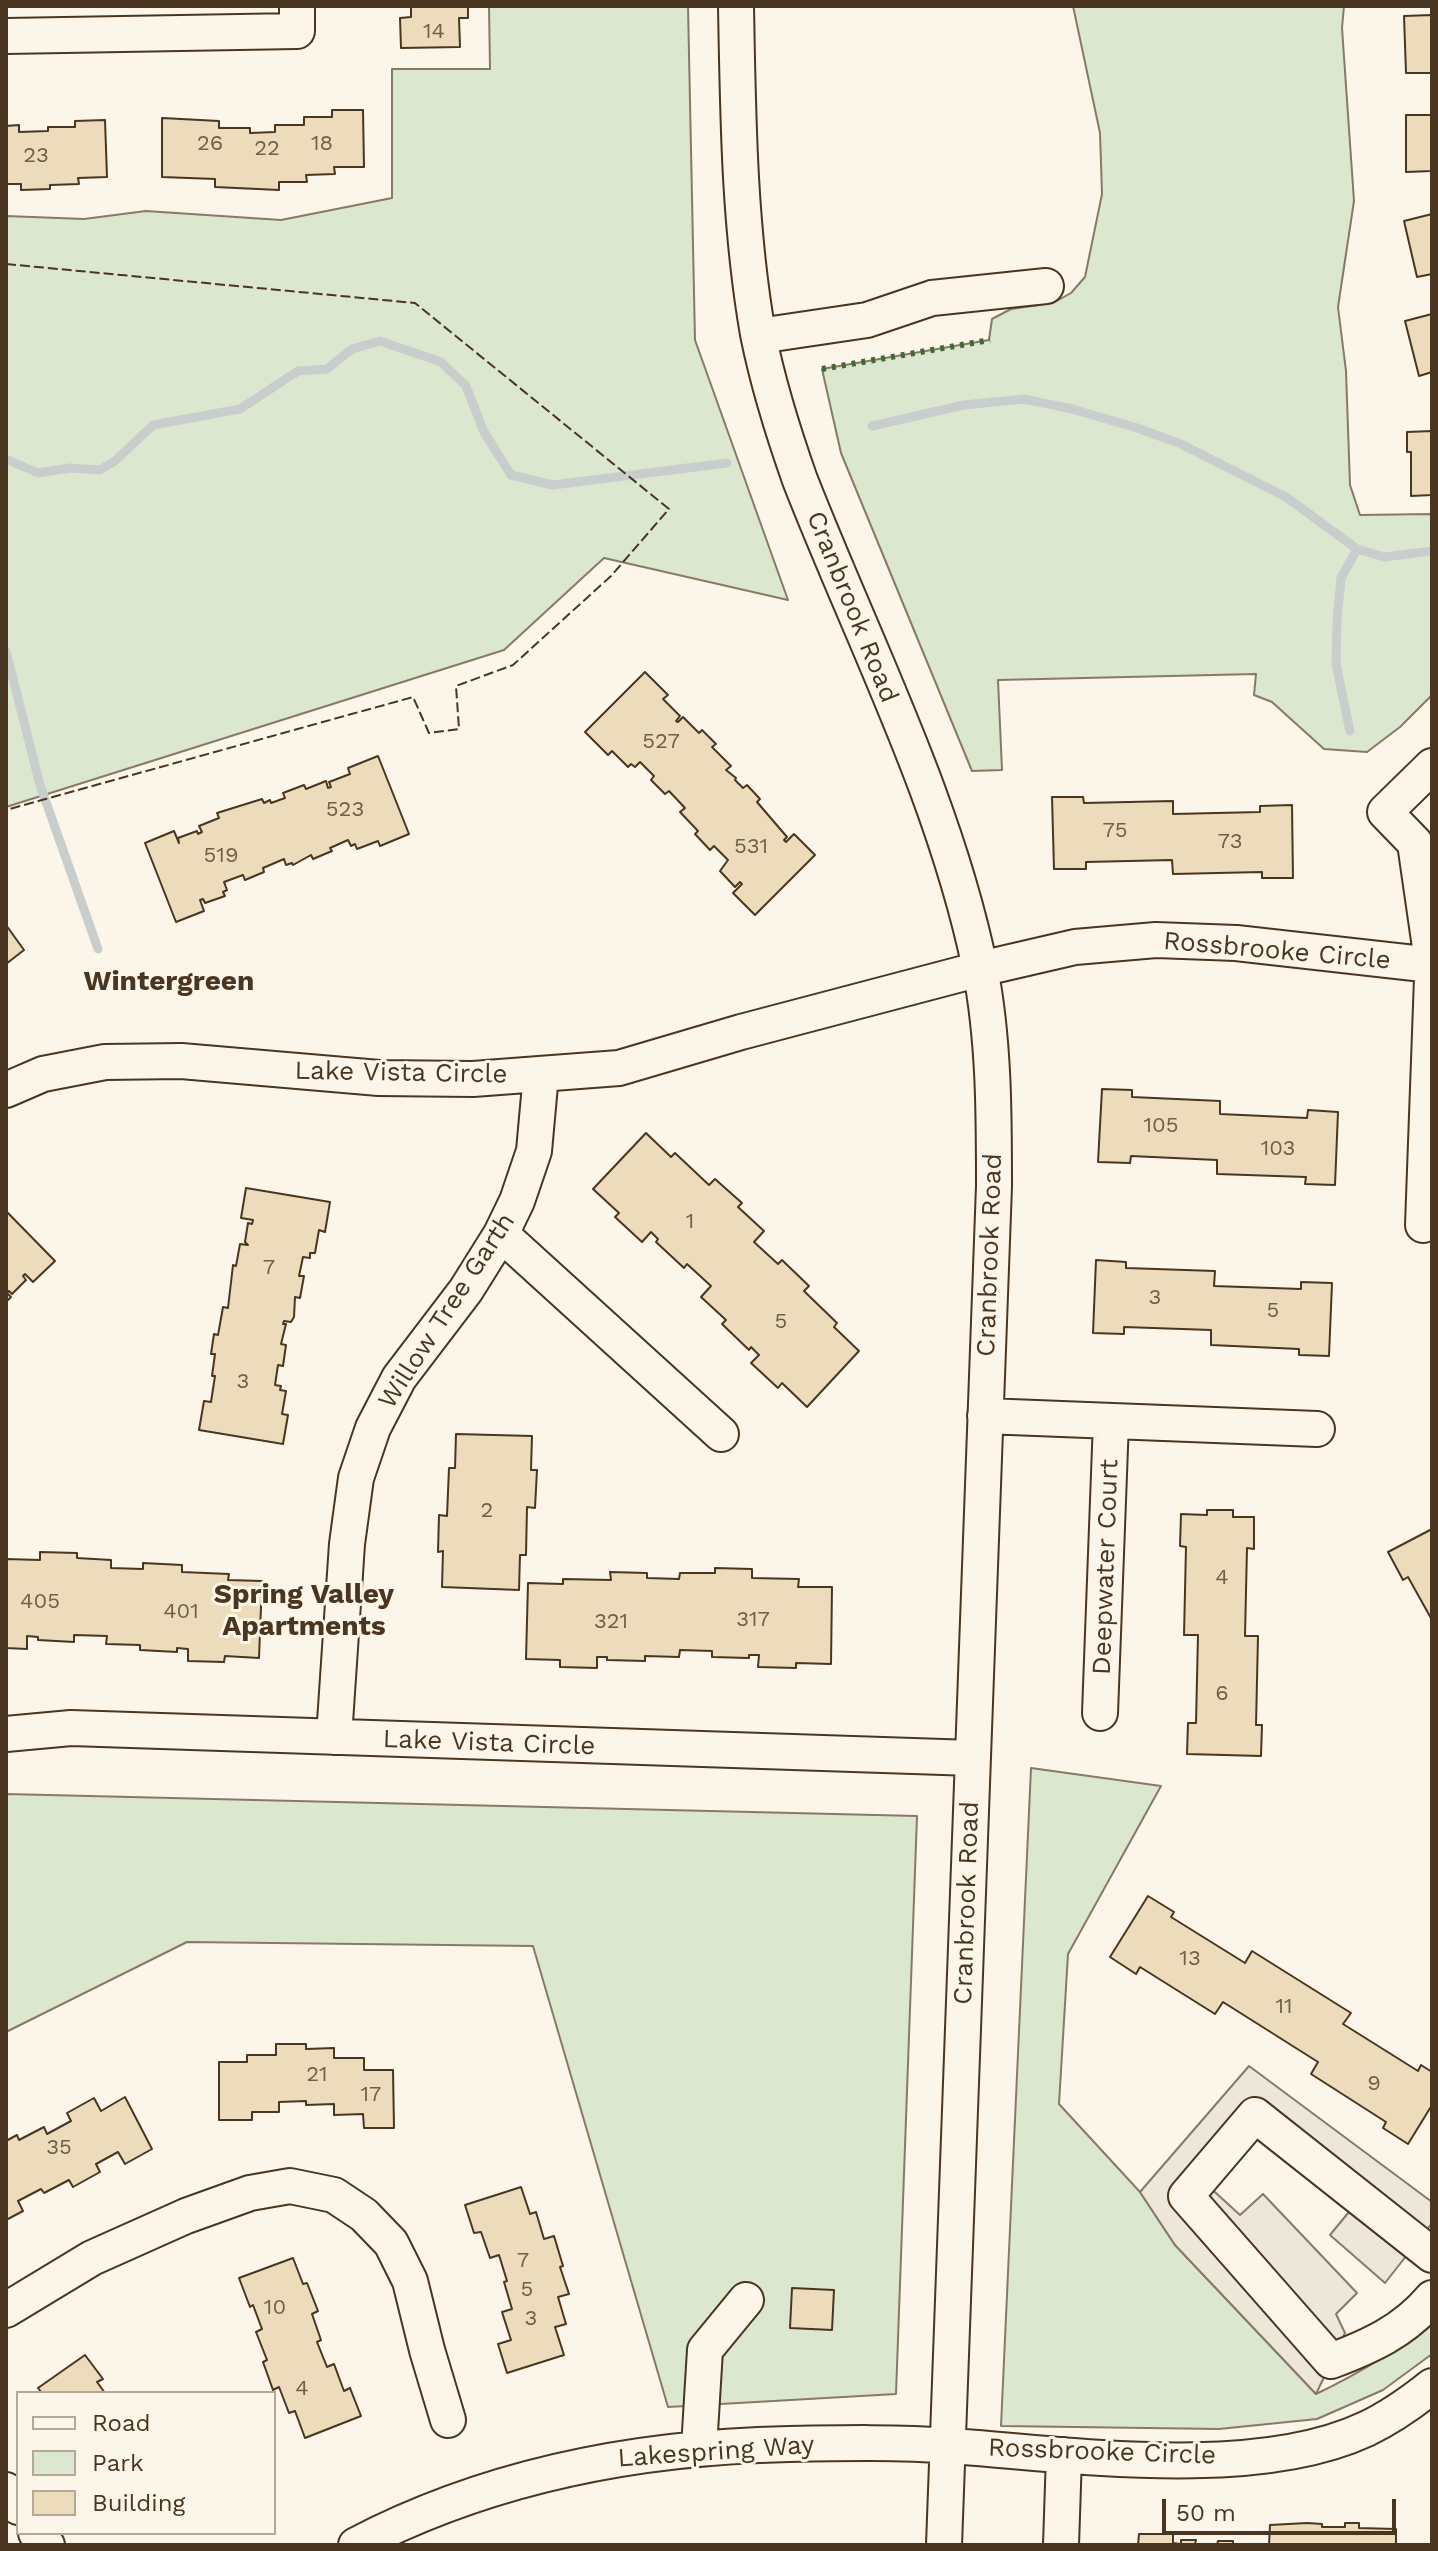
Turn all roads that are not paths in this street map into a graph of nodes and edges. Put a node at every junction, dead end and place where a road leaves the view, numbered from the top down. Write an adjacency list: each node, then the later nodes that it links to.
1 (297, 6): 3 (street)
2 (736, 6): 5 (street, Cranbrook Road)
3 (6, 36)
4 (1046, 286): 5 (street)
5 (759, 336): 8 (street, Cranbrook Road)
6 (1432, 766): 7 (street)
7 (1432, 963): 8 (street, Rossbrooke Circle)
8 (980, 969): 10 (street, Lake Vista Circle); 14 (street, Cranbrook Road)
9 (1432, 978): 12 (street)
10 (541, 1074): 11 (street, Lake Vista Circle); 13 (street, Willow Tree Garth)
11 (6, 1090)
12 (1423, 1225)
13 (501, 1234): 17 (street); 20 (street, Willow Tree Garth)
14 (985, 1416): 15 (street, Deepwater Court); 21 (street, Cranbrook Road)
15 (1111, 1421): 16 (street, Deepwater Court); 18 (street, Deepwater Court)
16 (1317, 1429)
17 (721, 1434)
18 (1100, 1713)
19 (6, 1734): 20 (street, Lake Vista Circle)
20 (334, 1737): 21 (street, Lake Vista Circle)
21 (973, 1758): 28 (street, Cranbrook Road)
22 (1432, 2255): 23 (street)
23 (1432, 2298)
24 (746, 2300): 29 (street)
25 (6, 2310): 27 (street)
26 (1432, 2386): 30 (street, Rossbrooke Circle)
27 (448, 2420)
28 (948, 2445): 29 (street, Lakespring Way); 30 (street, Rossbrooke Circle); 32 (street, Cranbrook Road)
29 (699, 2448): 31 (street, Lakespring Way)
30 (1064, 2455): 33 (street)
31 (356, 2545)
32 (944, 2545)
33 (1061, 2545)

